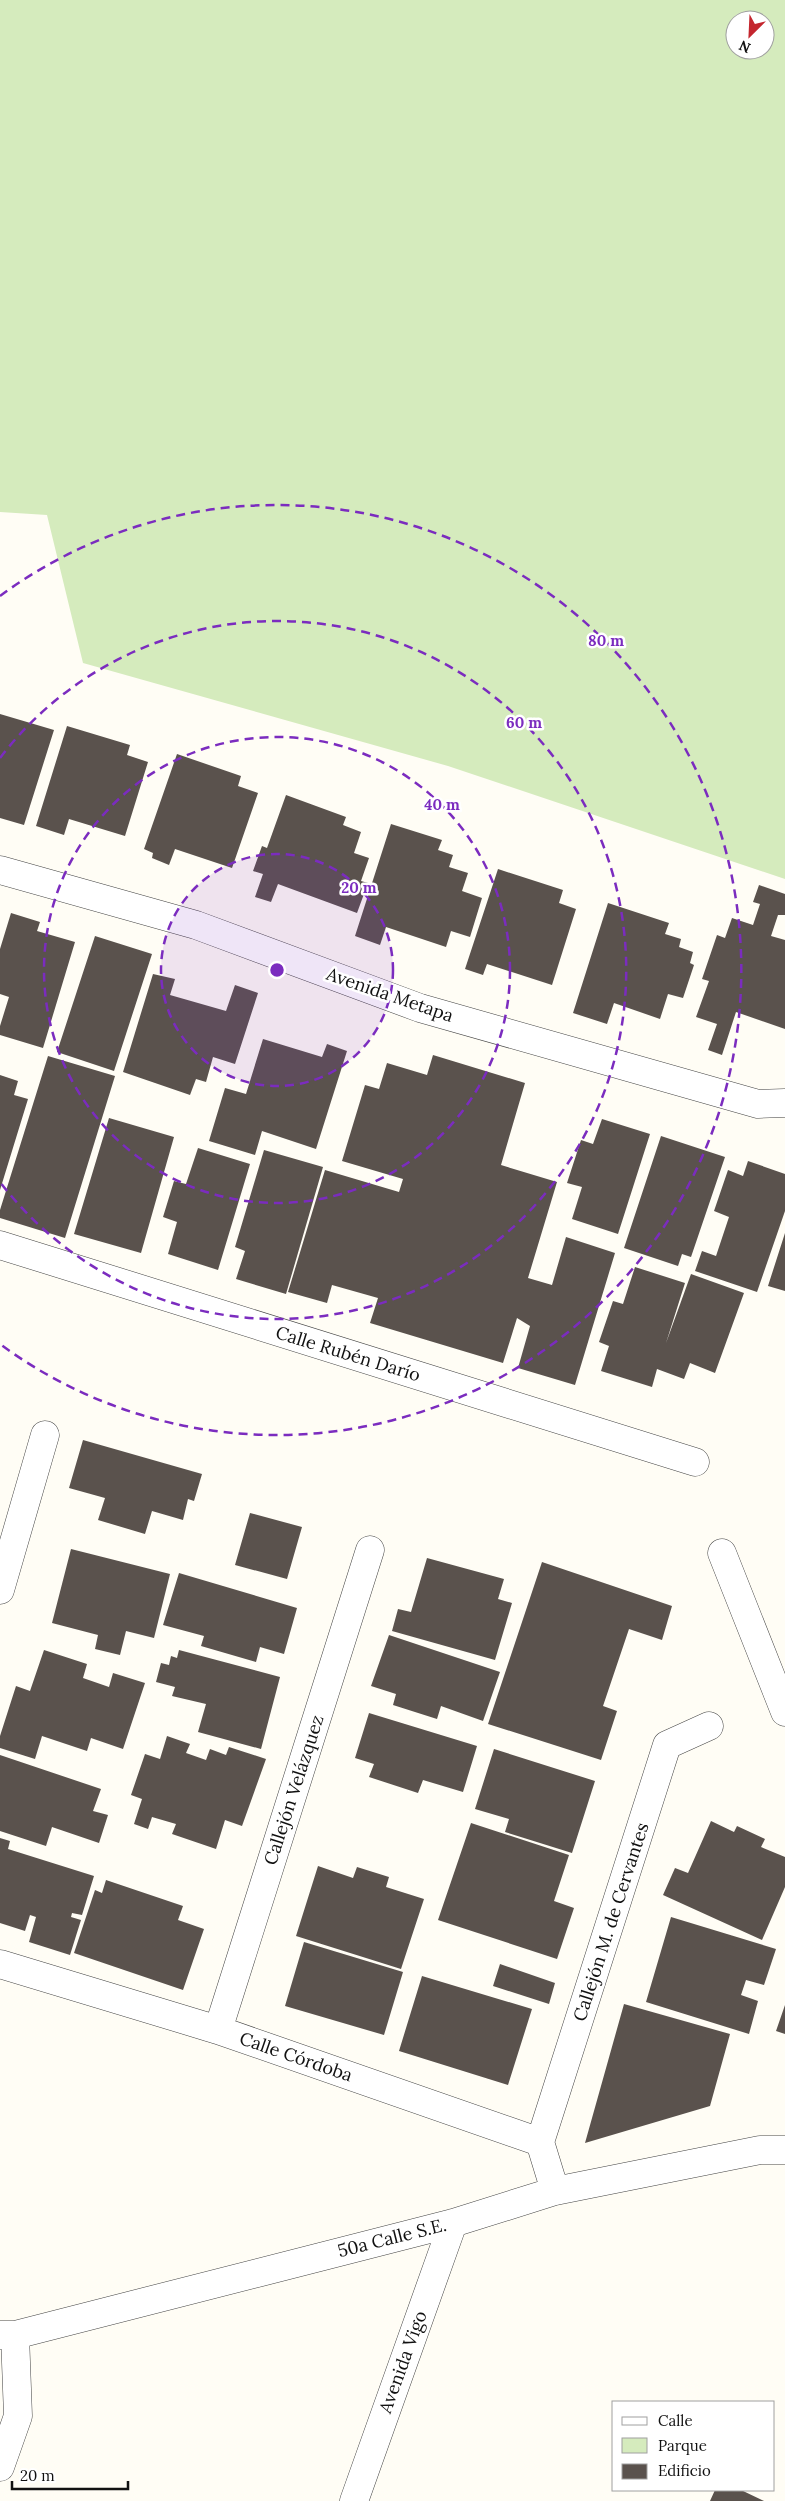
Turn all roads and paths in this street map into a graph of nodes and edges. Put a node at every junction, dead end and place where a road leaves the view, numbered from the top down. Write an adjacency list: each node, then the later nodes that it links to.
1 (0, 870): 2 (street, Avenida Metapa)
2 (785, 1103)
3 (0, 1245): 5 (street, Calle Rubén Darío)
4 (45, 1435): 8 (street)
5 (695, 1462)
6 (370, 1550): 12 (street, Callejón Velázquez)
7 (722, 1553): 9 (street)
8 (0, 1590)
9 (785, 1712)
10 (709, 1726): 13 (street, Callejón M. de Cervantes)
11 (0, 1964): 12 (street, Calle Córdoba)
12 (218, 2030): 13 (street, Calle Córdoba)
13 (540, 2142): 15 (street)
14 (785, 2150): 15 (street, 50a Calle S.E.)
15 (555, 2191): 16 (street, 50a Calle S.E.)
16 (453, 2223): 17 (street, 50a Calle S.E.); 19 (street, Avenida Vigo)
17 (7, 2335): 18 (street)
18 (0, 2467)
19 (354, 2501)

